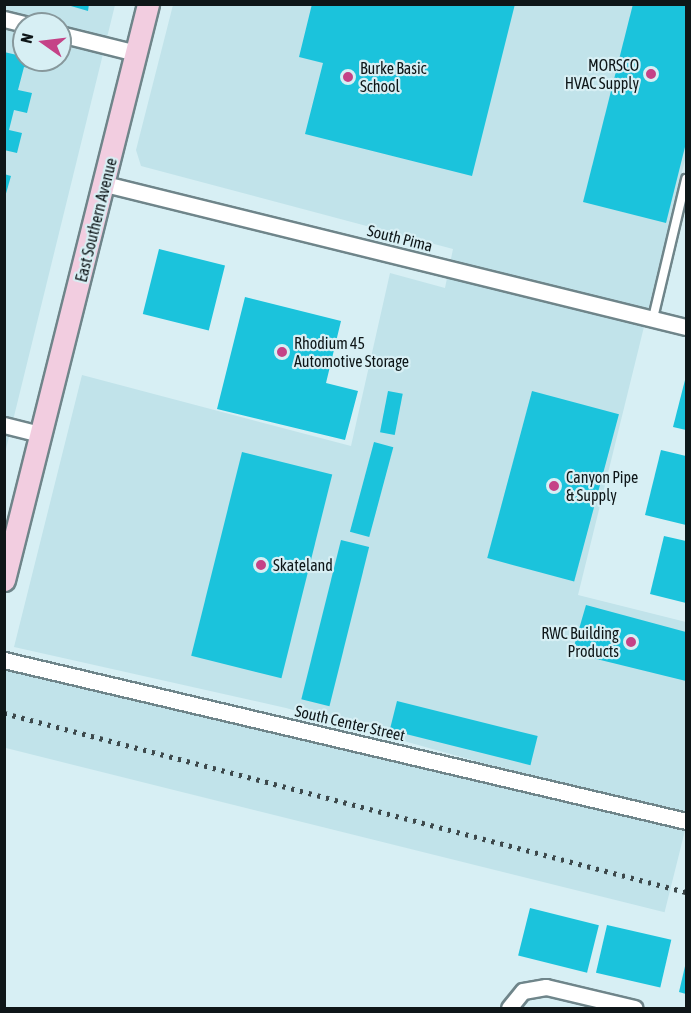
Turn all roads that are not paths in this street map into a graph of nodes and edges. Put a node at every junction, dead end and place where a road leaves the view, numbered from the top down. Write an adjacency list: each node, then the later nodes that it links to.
1 (148, 4): 3 (main road, East Southern Avenue)
2 (72, 37): 3 (street)
3 (136, 53): 5 (main road, East Southern Avenue)
4 (687, 179): 6 (lane)
5 (105, 184): 6 (street, South Pima); 9 (main road, East Southern Avenue)
6 (653, 318): 7 (street, South Pima)
7 (687, 327)
8 (4, 425): 9 (street)
9 (41, 434): 10 (main road, East Southern Avenue)
10 (4, 580)
11 (4, 660): 12 (street, South Center Street)
12 (687, 821)
13 (509, 1008): 14 (street)
14 (635, 1008)

